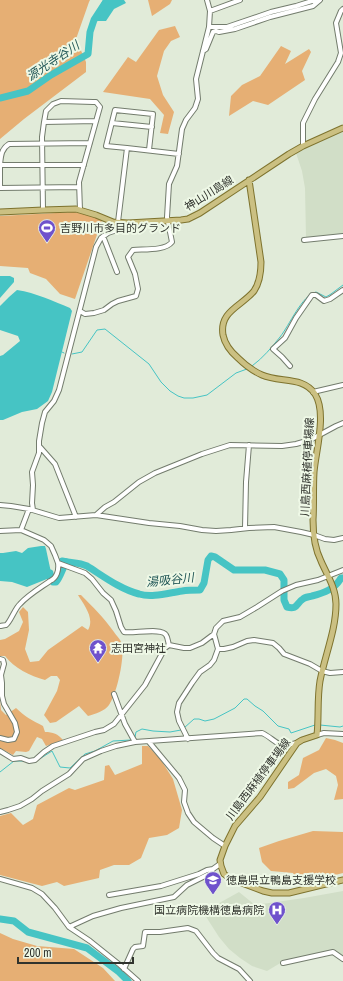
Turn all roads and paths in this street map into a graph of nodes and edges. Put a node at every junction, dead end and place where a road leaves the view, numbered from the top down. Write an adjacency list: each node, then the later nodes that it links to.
1 (207, 0): 6 (street)
2 (240, 0): 6 (street)
3 (315, 0): 7 (street)
4 (320, 0): 8 (street)
5 (343, 9): 16 (street)
6 (210, 11): 7 (street)
7 (209, 27): 8 (street)
8 (203, 51): 19 (street)
9 (96, 121): 10 (street); 10 (street); 14 (street)
10 (44, 122): 15 (street)
11 (112, 123): 12 (street); 12 (street); 17 (street)
12 (152, 127): 18 (street)
13 (343, 128): 16 (main road, 神山川島線)
14 (90, 143): 15 (street); 22 (street)
15 (42, 144): 20 (street); 21 (street)
16 (303, 146): 23 (main road, 神山川島線)
17 (127, 148): 18 (street); 30 (street)
18 (148, 150): 19 (street)
19 (179, 154): 31 (street)
20 (0, 164): 21 (street); 26 (street)
21 (43, 165): 22 (street); 24 (street)
22 (84, 165): 25 (street)
23 (249, 180): 31 (main road, 神山川島線); 41 (main road)
24 (42, 187): 25 (street); 26 (street); 27 (street)
25 (79, 187): 28 (street)
26 (0, 188)
27 (43, 210): 28 (main road, 神山川島線); 29 (main road, 神山川島線)
28 (80, 210): 30 (main road, 神山川島線)
29 (0, 212)
30 (118, 222): 32 (main road, 神山川島線)
31 (168, 222): 32 (main road, 神山川島線); 38 (street)
32 (128, 223): 33 (street)
33 (104, 236): 36 (street); 38 (street)
34 (343, 236): 35 (street)
35 (304, 240)
36 (117, 272)
37 (343, 290): 39 (street)
38 (80, 311): 45 (street)
39 (290, 366)
40 (343, 384): 41 (street)
41 (313, 392): 43 (main road, 川島西麻植停車場線)
42 (343, 423): 43 (street)
43 (320, 435): 44 (street); 53 (main road, 川島西麻植停車場線)
44 (249, 446): 48 (street); 50 (street)
45 (39, 447): 47 (street); 49 (street)
46 (0, 505): 47 (street)
47 (31, 510): 49 (street); 51 (street)
48 (96, 515): 49 (street); 50 (street)
49 (76, 517)
50 (245, 528): 53 (street)
51 (22, 530): 52 (street); 55 (street)
52 (0, 531)
53 (314, 535): 54 (street); 57 (main road, 川島西麻植停車場線)
54 (343, 538)
55 (58, 563): 58 (street); 60 (street)
56 (343, 570): 57 (street)
57 (329, 576): 59 (street); 63 (main road, 川島西麻植停車場線)
58 (0, 626)
59 (214, 634): 60 (street); 61 (street)
60 (169, 645): 66 (street)
61 (218, 649): 63 (street); 70 (street)
62 (0, 659): 69 (street)
63 (322, 671): 64 (street); 68 (main road, 川島西麻植停車場線)
64 (343, 672)
65 (114, 694): 66 (street)
66 (122, 715): 71 (street); 74 (street)
67 (343, 734): 68 (street)
68 (317, 735): 73 (main road, 川島西麻植停車場線)
69 (0, 738)
70 (188, 739): 72 (street); 73 (street)
71 (135, 742): 72 (street); 75 (street)
72 (149, 742): 76 (street)
73 (297, 743): 76 (main road, 川島西麻植停車場線)
74 (0, 751)
75 (0, 812)
76 (225, 846): 77 (main road, 川島西麻植停車場線)
77 (220, 864): 78 (street); 80 (main road)
78 (213, 869): 81 (street); 82 (street)
79 (0, 879): 82 (street)
80 (343, 880)
81 (109, 895)
82 (69, 927): 85 (street)
83 (343, 959): 84 (street)
84 (283, 963)
85 (124, 969): 86 (street); 87 (street)
86 (138, 981)
87 (250, 981)

